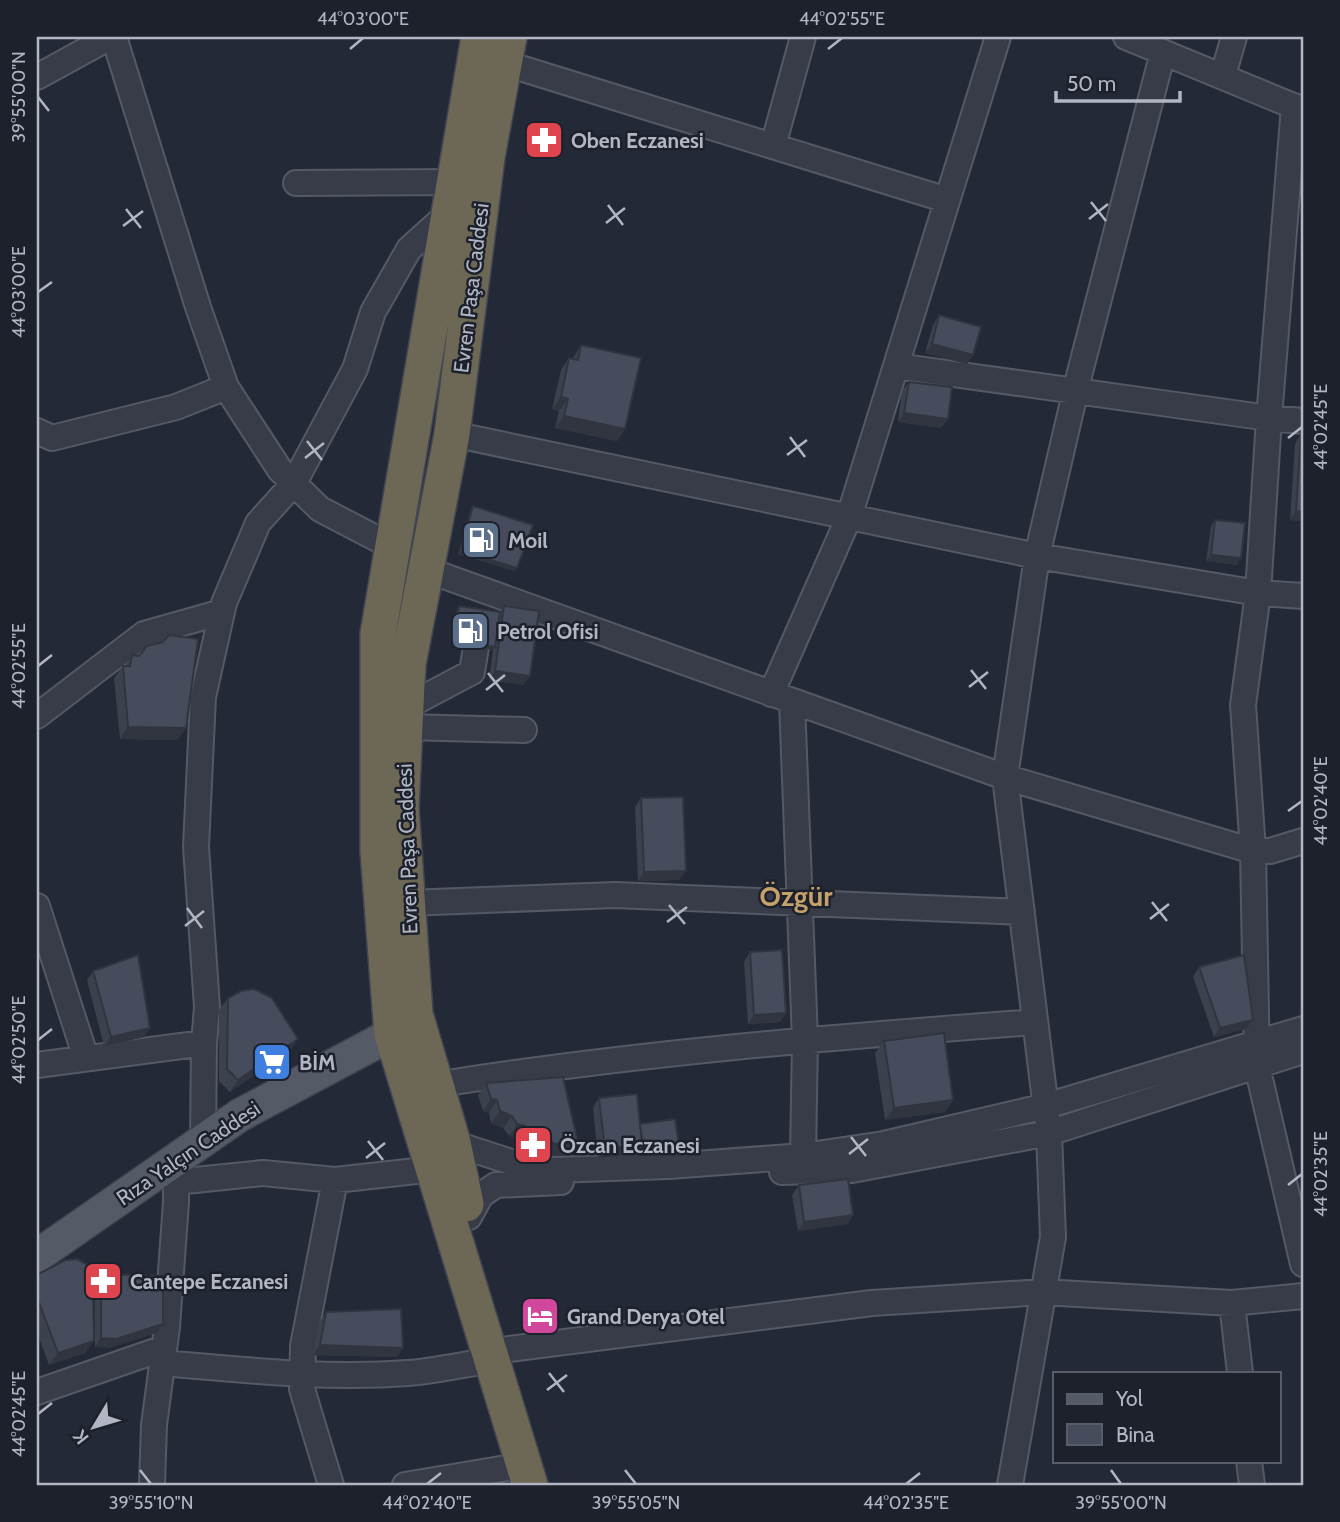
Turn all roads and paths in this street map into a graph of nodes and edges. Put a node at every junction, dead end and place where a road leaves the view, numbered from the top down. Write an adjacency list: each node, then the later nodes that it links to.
1 (112, 37): 10 (street); 17 (street)
2 (480, 37): 13 (highway)
3 (803, 37): 12 (street)
4 (998, 37): 15 (street)
5 (1126, 37): 8 (street)
6 (1234, 37): 9 (street)
7 (507, 50): 12 (street); 13 (highway)
8 (1163, 52): 9 (street); 18 (street)
9 (1223, 75): 11 (street)
10 (37, 77)
11 (1299, 108): 19 (street)
12 (773, 146): 15 (street)
13 (462, 179): 14 (street); 22 (highway, Evren Paşa Caddesi); 23 (street); 25 (highway, Evren Paşa Caddesi)
14 (296, 183)
15 (947, 200): 16 (street)
16 (896, 366): 18 (street); 24 (street)
17 (226, 387): 21 (street); 23 (street)
18 (1076, 392): 19 (street); 26 (street)
19 (1269, 418): 20 (street); 28 (street)
20 (1303, 421)
21 (37, 431)
22 (452, 434): 24 (street); 27 (highway, Evren Paşa Caddesi)
23 (293, 483): 25 (street); 30 (street)
24 (849, 517): 26 (street); 33 (street)
25 (393, 547): 45 (highway, Evren Paşa Caddesi)
26 (1037, 556): 28 (street); 37 (street)
27 (427, 573): 31 (street); 33 (street); 35 (highway, Evren Paşa Caddesi)
28 (1258, 593): 29 (street); 39 (street)
29 (1303, 596)
30 (222, 612): 34 (street); 48 (street)
31 (481, 613)
32 (476, 647): 35 (street)
33 (782, 697): 37 (street); 40 (street)
34 (37, 716)
35 (406, 717): 36 (street); 41 (highway, Evren Paşa Caddesi)
36 (524, 730)
37 (1005, 777): 39 (street); 43 (street)
38 (1303, 841): 39 (street)
39 (1253, 851): 50 (street)
40 (799, 901): 41 (street); 43 (street); 47 (street)
41 (407, 903): 45 (highway, Evren Paşa Caddesi)
42 (37, 906): 51 (street)
43 (1022, 912): 44 (street)
44 (1035, 1022): 47 (street); 54 (street)
45 (403, 1024): 53 (highway, Evren Paşa Caddesi); 56 (main road, Rıza Yalçın Caddesi); 57 (highway, Evren Paşa Caddesi)
46 (1303, 1030): 50 (street)
47 (805, 1040): 53 (street); 58 (street)
48 (204, 1044): 51 (street); 56 (street)
49 (1303, 1051): 50 (street)
50 (1256, 1056): 54 (street); 55 (street); 63 (street)
51 (86, 1058): 52 (street)
52 (37, 1065)
53 (435, 1084): 57 (highway, Evren Paşa Caddesi)
54 (1046, 1106): 55 (street); 58 (street)
55 (1049, 1133): 61 (street); 64 (street)
56 (203, 1141): 59 (main road, Rıza Yalçın Caddesi)
57 (443, 1156): 58 (street); 60 (street); 61 (highway, Evren Paşa Caddesi); 67 (highway, Evren Paşa Caddesi)
58 (803, 1156)
59 (176, 1171): 60 (street); 62 (main road, Rıza Yalçın Caddesi); 68 (street)
60 (335, 1180): 70 (street)
61 (469, 1217): 67 (highway, Evren Paşa Caddesi)
62 (37, 1256)
63 (1303, 1264)
64 (1043, 1292): 66 (street); 67 (street); 78 (street)
65 (1303, 1296): 66 (street)
66 (1232, 1303): 69 (street)
67 (501, 1355): 70 (street); 73 (highway, Evren Paşa Caddesi); 77 (highway, Evren Paşa Caddesi)
68 (163, 1356): 70 (street); 71 (street); 74 (street)
69 (1240, 1372)
70 (303, 1374): 75 (street)
71 (37, 1392)
72 (1249, 1462): 79 (street)
73 (527, 1475): 76 (street)
74 (152, 1485)
75 (331, 1485)
76 (405, 1485)
77 (553, 1485)
78 (1010, 1485)
79 (1252, 1485)

